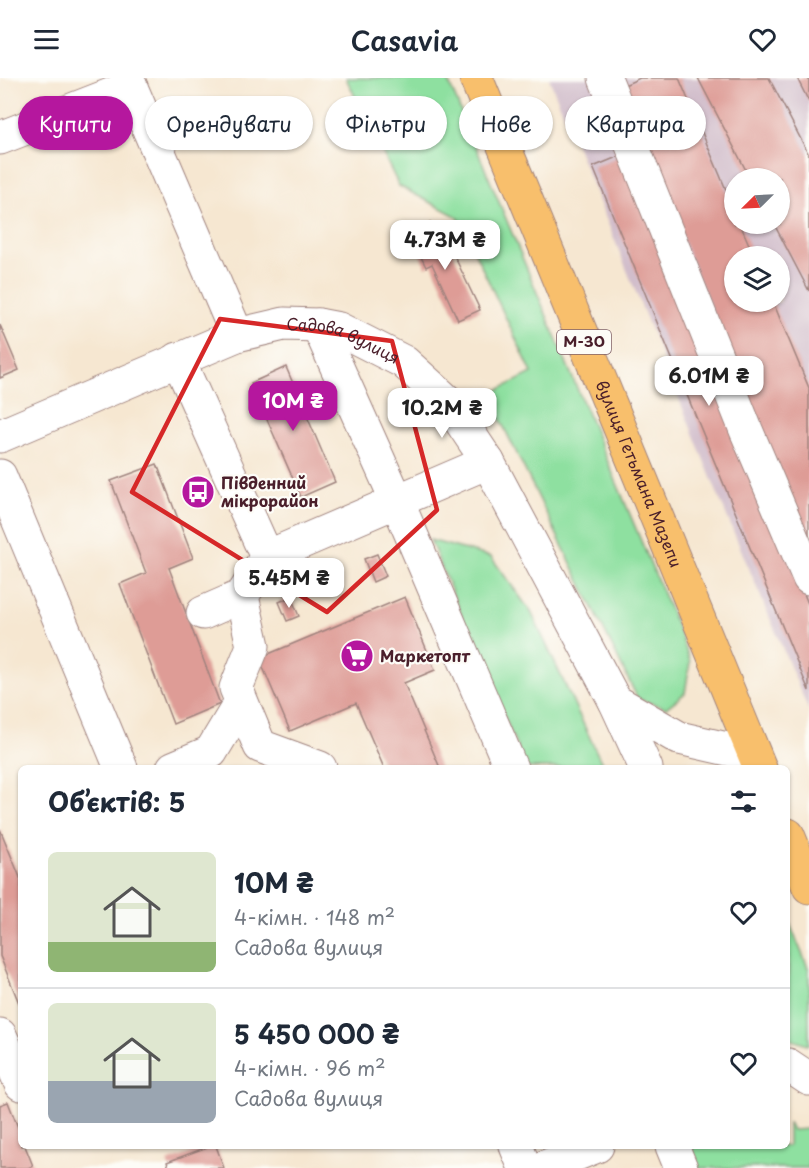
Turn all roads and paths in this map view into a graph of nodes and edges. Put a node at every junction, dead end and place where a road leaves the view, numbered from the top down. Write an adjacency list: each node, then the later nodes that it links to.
1 (476, 78): 18 (highway, вулиця Гетьмана Мазепи / М-30)
2 (605, 78): 13 (street)
3 (129, 83): 4 (street); 6 (street)
4 (0, 138)
5 (318, 325): 6 (street, Садова вулиця); 9 (street, Садова вулиця); 11 (street)
6 (237, 335): 7 (street, Садова вулиця)
7 (178, 359): 8 (street, Садова вулиця); 12 (street)
8 (0, 436)
9 (488, 462): 11 (street); 16 (street, Садова вулиця)
10 (0, 476): 19 (street)
11 (397, 501): 12 (street); 22 (street)
12 (267, 557): 14 (street)
13 (809, 578)
14 (242, 596): 15 (street); 17 (street)
15 (203, 613)
16 (615, 701): 18 (street); 23 (street, Садова вулиця)
17 (241, 702): 20 (street); 21 (street)
18 (757, 761)
19 (120, 765)
20 (180, 765)
21 (312, 765)
22 (510, 765)
23 (645, 765)
24 (790, 840): 25 (highway)
25 (809, 887)
26 (0, 1035): 28 (street)
27 (790, 1066): 29 (street)
28 (18, 1077)
29 (809, 1078)
30 (517, 1149): 33 (street)
31 (590, 1149): 34 (street)
32 (673, 1149): 35 (street)
33 (525, 1168)
34 (542, 1168)
35 (681, 1168)

